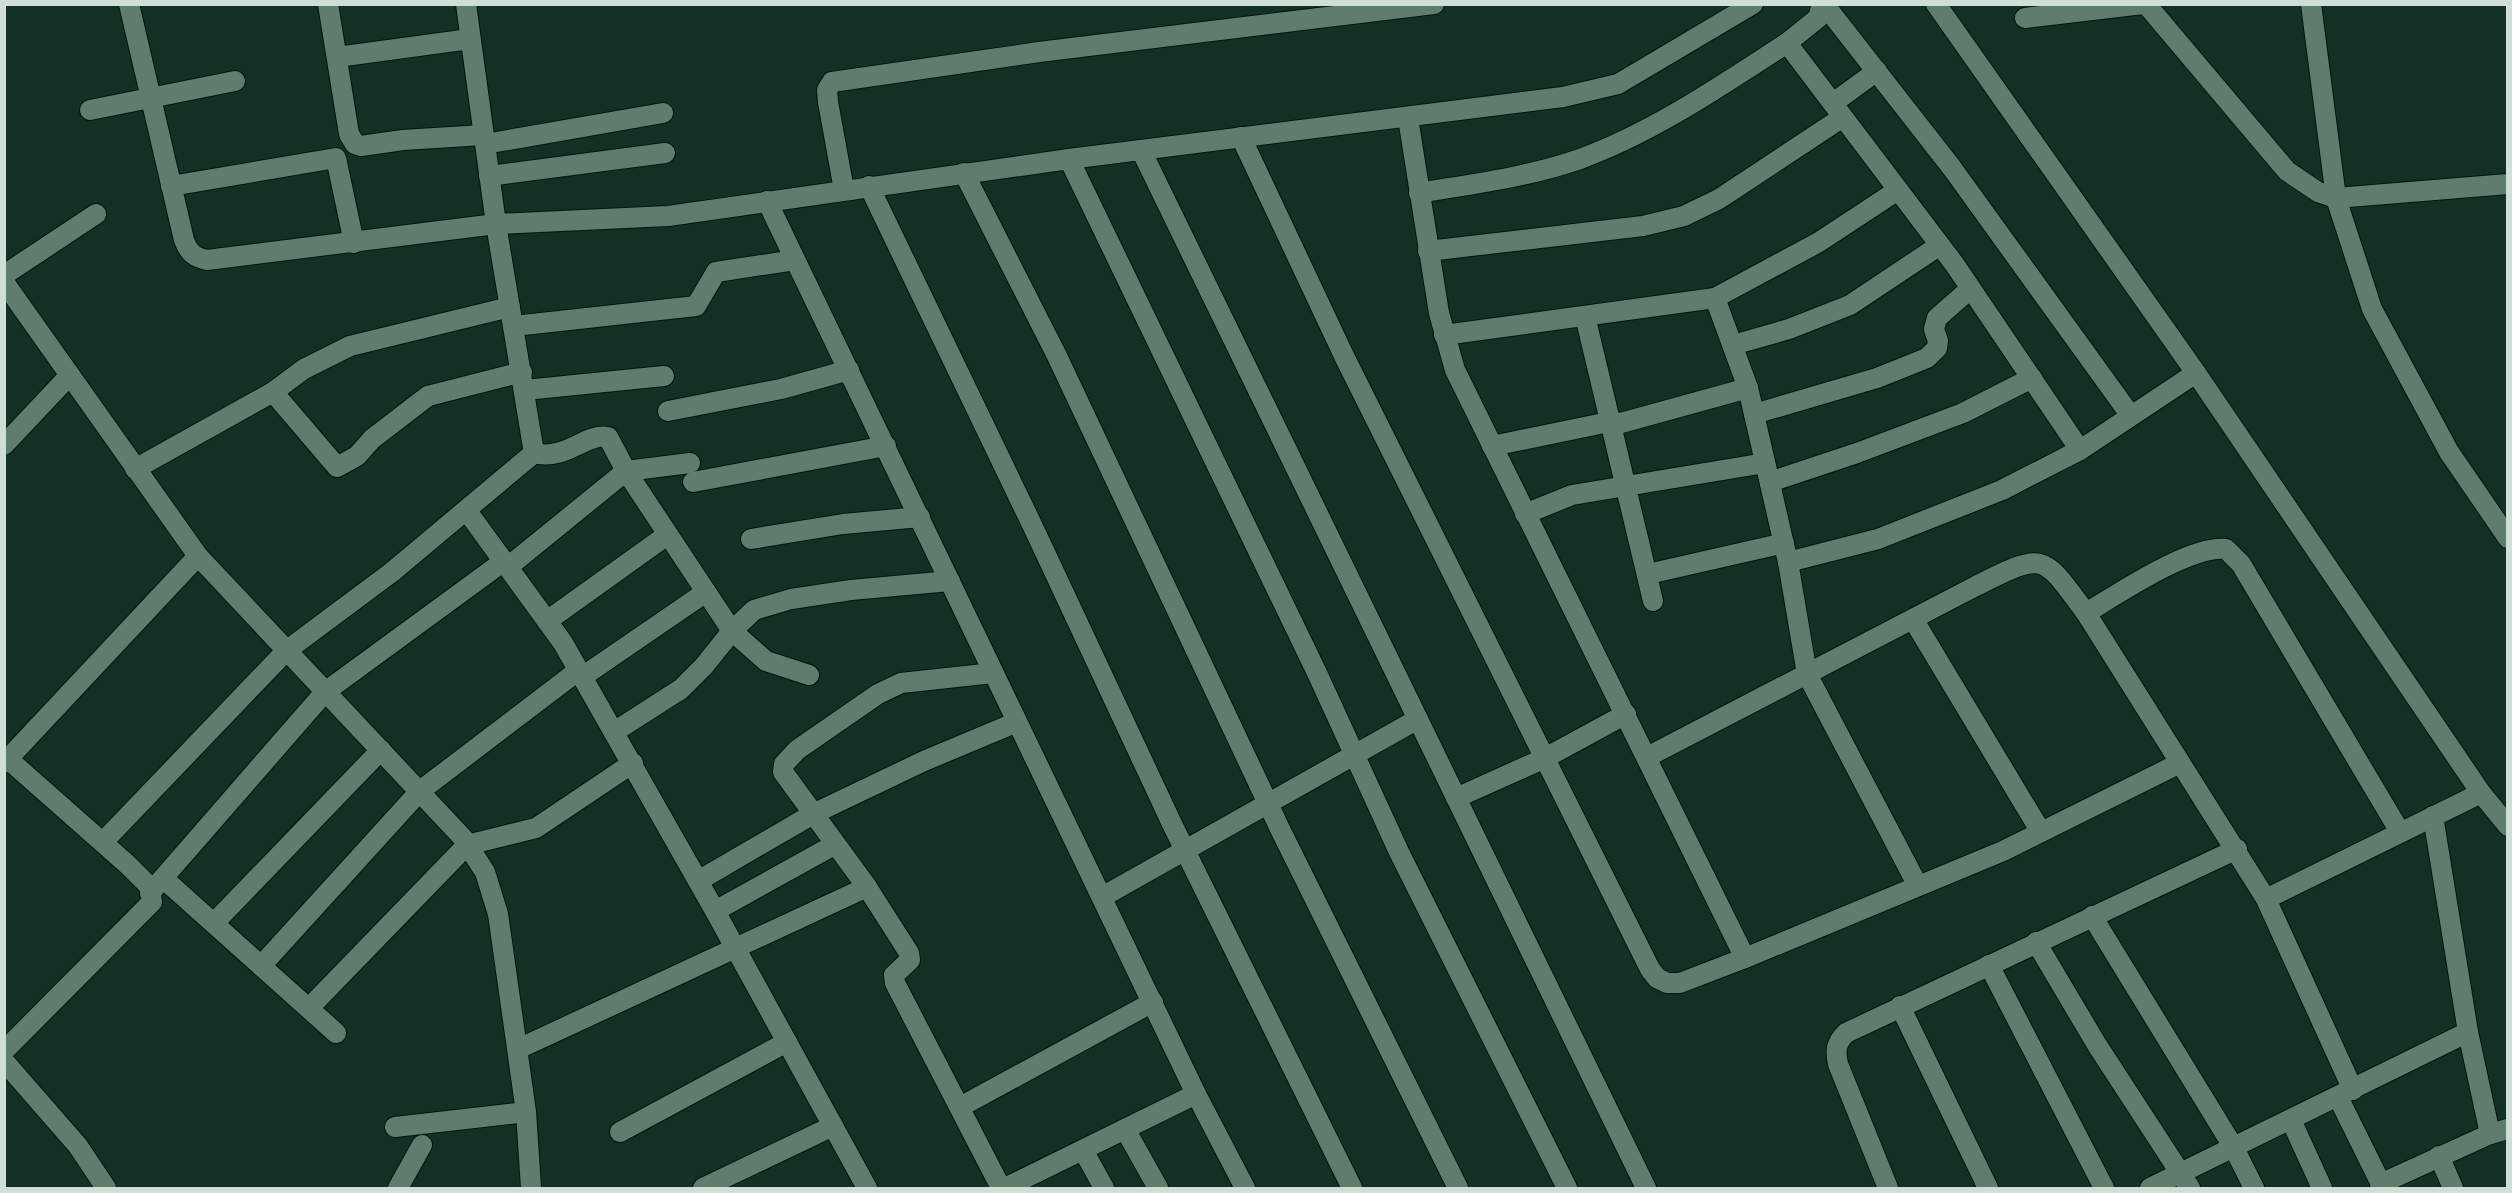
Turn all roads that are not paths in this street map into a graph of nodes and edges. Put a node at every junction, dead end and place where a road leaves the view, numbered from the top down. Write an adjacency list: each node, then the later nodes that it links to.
1 (129, 4): 16 (street)
2 (328, 4): 13 (street)
3 (466, 4): 11 (street)
4 (1434, 4): 31 (street)
5 (1753, 4): 20 (street)
6 (1823, 4): 12 (street); 14 (street)
7 (1936, 4): 51 (street)
8 (2145, 4): 10 (street); 34 (street)
9 (2311, 4): 34 (street)
10 (2025, 18)
11 (470, 39): 13 (street); 22 (street)
12 (1788, 43): 18 (street); 33 (street)
13 (337, 57): 22 (street)
14 (1876, 72): 18 (street); 60 (street)
15 (235, 81): 16 (street)
16 (150, 99): 17 (street); 29 (street)
17 (90, 110)
18 (1838, 110): 32 (street); 40 (street)
19 (663, 113): 22 (street)
20 (1408, 118): 21 (street); 33 (street)
21 (1241, 137): 23 (street); 102 (street)
22 (484, 140): 27 (street)
23 (1141, 150): 25 (street); 96 (street)
24 (665, 153): 27 (street)
25 (1069, 159): 26 (street); 100 (street)
26 (964, 173): 30 (street); 109 (street)
27 (489, 176): 37 (street)
28 (2508, 184): 34 (street)
29 (171, 186): 38 (street); 38 (street)
30 (869, 186): 31 (street); 119 (street)
31 (844, 190): 35 (street)
32 (1898, 190): 39 (street); 45 (street)
33 (1419, 193): 40 (street)
34 (2336, 198): 75 (street)
35 (767, 201): 37 (street); 41 (street)
36 (96, 214): 42 (street)
37 (496, 224): 38 (street); 46 (street)
38 (354, 243)
39 (1940, 245): 44 (street); 49 (street)
40 (1428, 251): 48 (street)
41 (795, 260): 46 (street); 50 (street)
42 (4, 275)
43 (4, 282): 52 (street)
44 (1970, 289): 54 (street); 59 (street)
45 (1715, 298): 47 (street); 49 (street)
46 (512, 316): 55 (street); 57 (street)
47 (1586, 316): 48 (street); 61 (street)
48 (1444, 335): 64 (street)
49 (1733, 345): 56 (street)
50 (849, 370): 58 (street); 63 (street)
51 (2196, 373): 60 (street); 107 (street)
52 (70, 375): 62 (street); 67 (street)
53 (664, 376): 55 (street)
54 (2032, 378): 65 (street); 69 (street)
55 (523, 381): 57 (street); 66 (street)
56 (1748, 388): 59 (street); 61 (street)
57 (273, 392): 67 (street)
58 (668, 411)
59 (1754, 414): 69 (street)
60 (2131, 416): 65 (street)
61 (1609, 422): 64 (street); 70 (street)
62 (4, 445)
63 (886, 446): 68 (street); 73 (street)
64 (1492, 446): 72 (street)
65 (2080, 450): 79 (street)
66 (534, 453): 68 (street); 71 (street)
67 (135, 469): 78 (street)
68 (626, 471): 74 (street); 80 (street)
69 (1768, 472): 70 (street); 77 (street)
70 (1624, 485): 72 (street); 81 (street)
71 (467, 511): 80 (street); 89 (street)
72 (1525, 514): 95 (street)
73 (920, 517): 76 (street); 82 (street)
74 (668, 535): 83 (street); 87 (street)
75 (2508, 538)
76 (751, 539)
77 (1784, 543): 79 (street); 81 (street)
78 (198, 556): 89 (street); 103 (street)
79 (1788, 562): 92 (street)
80 (506, 564): 87 (street); 94 (street)
81 (1648, 574): 84 (street)
82 (950, 581): 88 (street); 91 (street)
83 (705, 592): 88 (street); 90 (street)
84 (1653, 601)
85 (2086, 613): 86 (street); 105 (street); 114 (street)
86 (1913, 619): 92 (street); 113 (street)
87 (547, 621): 90 (street)
88 (732, 631): 93 (street); 98 (street)
89 (286, 651): 94 (street); 115 (street)
90 (580, 673): 98 (street); 106 (street)
91 (993, 673): 97 (street); 110 (street)
92 (1807, 674): 101 (street); 122 (street)
93 (809, 675)
94 (325, 692): 99 (street); 120 (street)
95 (1626, 714): 101 (street); 102 (street)
96 (1418, 719): 100 (street); 108 (street)
97 (1017, 722): 110 (street); 125 (street)
98 (614, 732): 104 (street)
99 (381, 750): 106 (street); 129 (street)
100 (1354, 755): 109 (street); 172 (street)
101 (1647, 757): 132 (street)
102 (1545, 758): 108 (street); 132 (street)
103 (6, 761): 115 (street)
104 (633, 763): 116 (street); 121 (street)
105 (2180, 763): 113 (street); 118 (street)
106 (420, 791): 116 (street); 134 (street)
107 (2481, 793): 111 (street); 112 (street)
108 (1456, 798): 173 (street)
109 (1269, 805): 119 (street); 171 (street)
110 (813, 814): 117 (street); 121 (street)
111 (2433, 816): 114 (street); 138 (street)
112 (2508, 826)
113 (2041, 832): 122 (street)
114 (2400, 832): 126 (street)
115 (103, 842): 124 (street)
116 (467, 845): 137 (street); 141 (street)
117 (834, 846): 123 (street); 127 (street)
118 (2237, 849): 126 (street); 128 (street)
119 (1184, 850): 125 (street); 170 (street)
120 (164, 879): 124 (street); 129 (street)
121 (698, 881): 127 (street)
122 (1918, 886): 132 (street)
123 (867, 887): 131 (street); 146 (street)
124 (150, 894): 142 (street)
125 (1102, 897): 135 (street)
126 (2266, 899): 144 (street)
127 (715, 911): 131 (street)
128 (2092, 916): 130 (street); 155 (street)
129 (214, 923): 134 (street)
130 (2036, 942): 133 (street); 158 (street)
131 (735, 948): 140 (street); 141 (street)
132 (1745, 958)
133 (1989, 965): 136 (street); 176 (street)
134 (261, 966): 137 (street)
135 (1153, 1002): 145 (street); 146 (street)
136 (1900, 1006): 174 (street); 175 (street)
137 (309, 1008): 139 (street)
138 (2468, 1032): 144 (street); 152 (street)
139 (336, 1033)
140 (787, 1042): 149 (street); 153 (street)
141 (518, 1049): 147 (street)
142 (4, 1051)
143 (4, 1061): 161 (street)
144 (2346, 1093): 148 (street); 160 (street)
145 (1196, 1094): 151 (street); 169 (street)
146 (960, 1107): 166 (street)
147 (525, 1112): 150 (street); 163 (street)
148 (2291, 1120): 155 (street); 178 (street)
149 (833, 1126): 164 (street); 165 (street)
150 (395, 1127)
151 (1125, 1128): 156 (street); 168 (street)
152 (2499, 1131): 157 (street)
153 (620, 1132)
154 (422, 1145): 162 (street)
155 (2234, 1148): 158 (street); 177 (street)
156 (1083, 1150): 166 (street); 167 (street)
157 (2439, 1156): 160 (street); 179 (street)
158 (2186, 1181): 159 (street)
159 (2160, 1186)
160 (2382, 1186)
161 (106, 1188)
162 (398, 1188)
163 (531, 1188)
164 (703, 1188)
165 (867, 1188)
166 (1003, 1188)
167 (1104, 1188)
168 (1158, 1188)
169 (1245, 1188)
170 (1352, 1188)
171 (1458, 1188)
172 (1567, 1188)
173 (1646, 1188)
174 (1888, 1188)
175 (1988, 1188)
176 (2104, 1188)
177 (2253, 1188)
178 (2322, 1188)
179 (2453, 1188)

